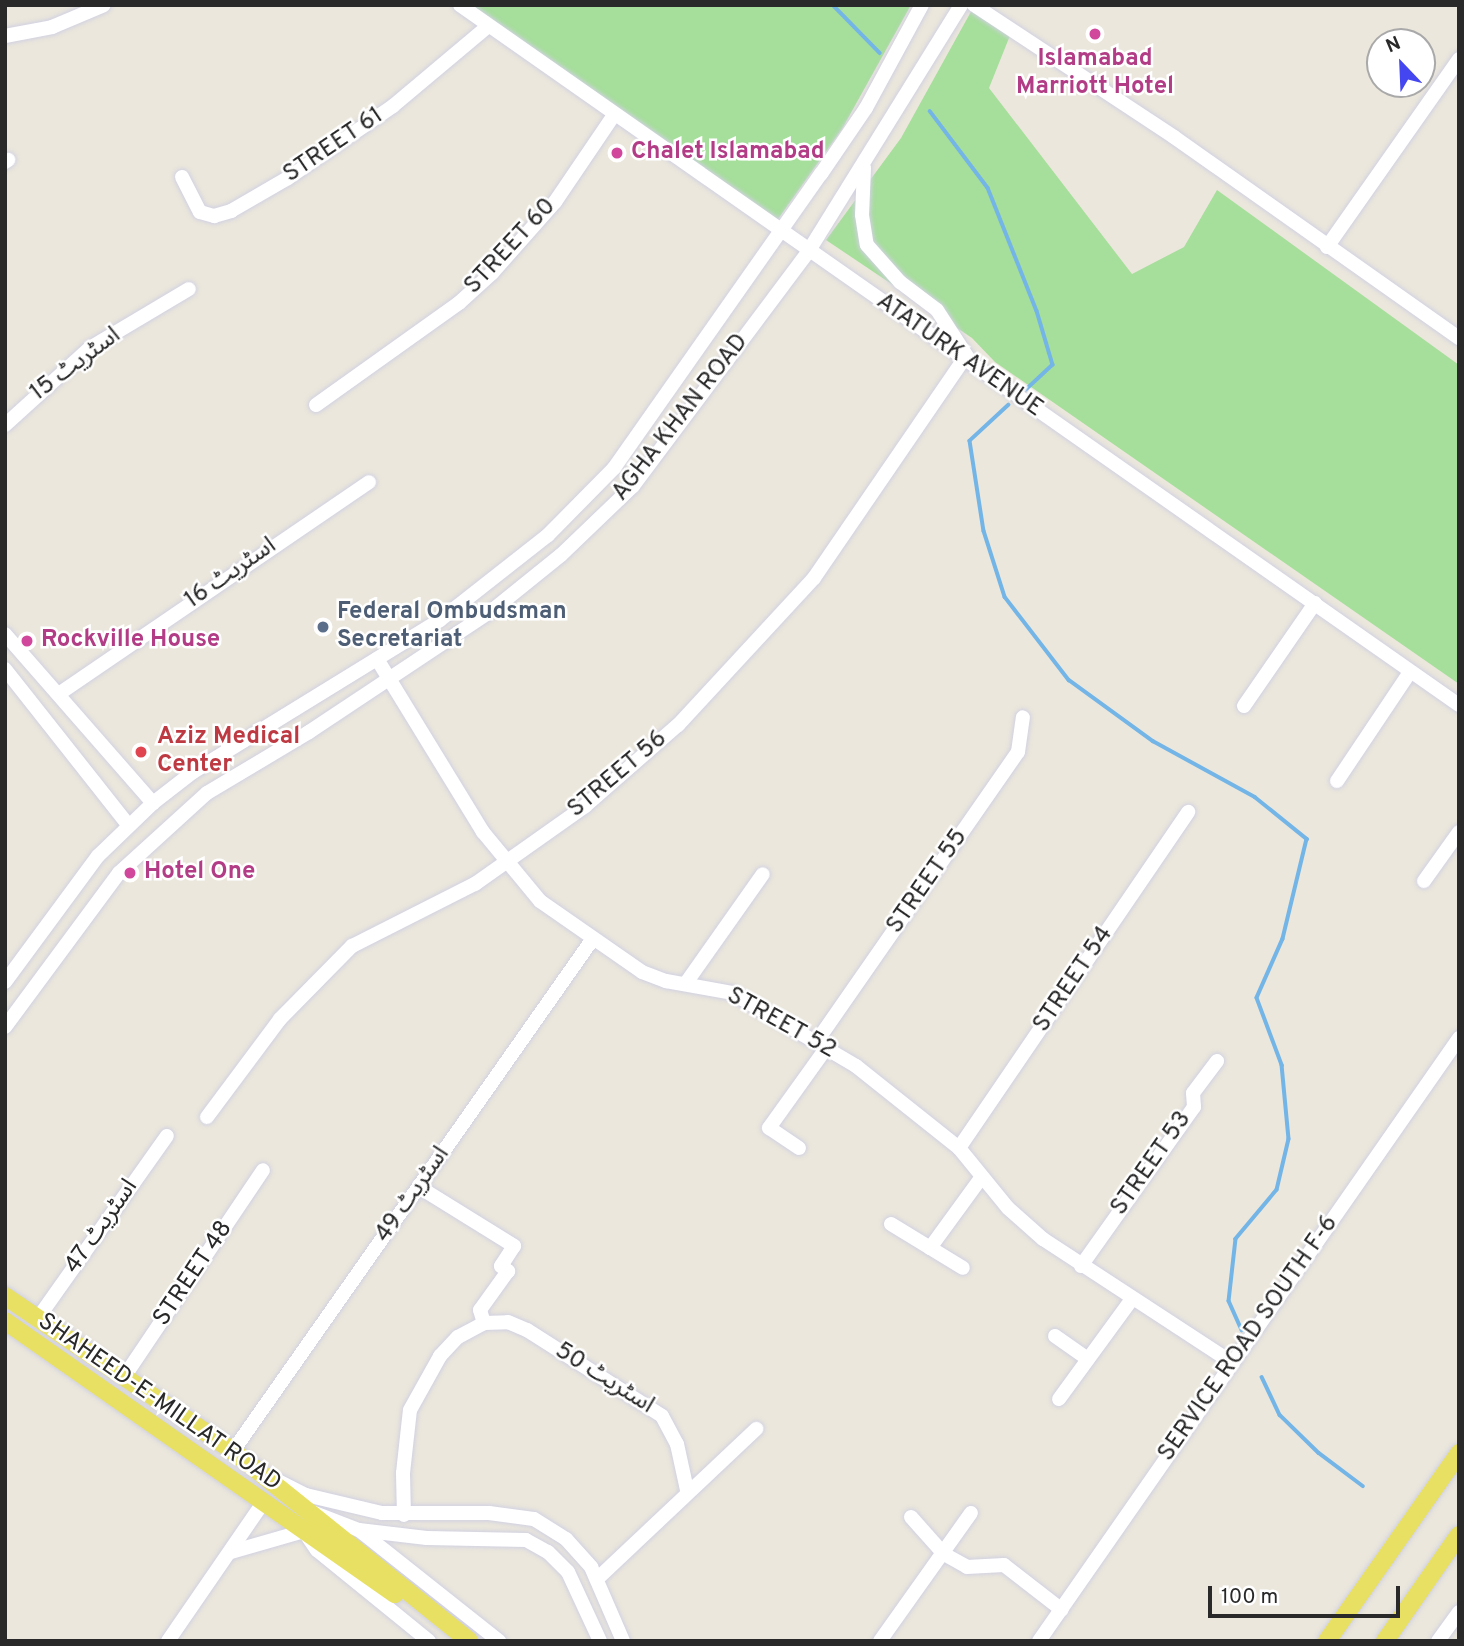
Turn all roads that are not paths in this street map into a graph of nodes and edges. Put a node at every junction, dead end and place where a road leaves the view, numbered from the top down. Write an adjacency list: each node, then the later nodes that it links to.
1 (104, 5): 7 (street)
2 (460, 5): 6 (street, ATATURK AVENUE)
3 (922, 5): 12 (street, AGHA KHAN ROAD)
4 (961, 5): 10 (street, AGHA KHAN ROAD)
5 (974, 5): 13 (street)
6 (487, 27): 9 (street, ATATURK AVENUE); 11 (street, STREET 61)
7 (5, 36)
8 (1459, 59): 13 (street)
9 (614, 114): 12 (street, ATATURK AVENUE); 18 (street, STREET 60)
10 (864, 167): 14 (street, AGHA KHAN ROAD); 17 (street)
11 (181, 177)
12 (780, 232): 14 (street, ATATURK AVENUE); 23 (street, AGHA KHAN ROAD)
13 (1327, 247): 16 (street)
14 (808, 253): 17 (street, ATATURK AVENUE); 26 (street, AGHA KHAN ROAD)
15 (189, 289): 19 (street, اسٹریٹ 15)
16 (1459, 338)
17 (968, 363): 21 (street, ATATURK AVENUE); 37 (street, STREET 56)
18 (316, 405)
19 (5, 425)
20 (369, 482): 27 (street, اسٹریٹ 16)
21 (1315, 603): 25 (street, ATATURK AVENUE); 29 (street)
22 (5, 634): 27 (street)
23 (377, 659): 26 (street, STREET 52); 32 (street, AGHA KHAN ROAD)
24 (5, 669): 34 (street)
25 (1410, 672): 28 (street, ATATURK AVENUE); 31 (street)
26 (390, 679): 37 (street, STREET 52); 38 (street, AGHA KHAN ROAD)
27 (60, 693): 32 (street)
28 (1459, 705)
29 (1244, 706)
30 (1023, 717): 46 (street, STREET 55)
31 (1337, 780)
32 (153, 803): 34 (street, AGHA KHAN ROAD)
33 (1188, 813): 51 (street, STREET 54)
34 (128, 825): 36 (street, AGHA KHAN ROAD)
35 (1459, 832): 40 (street)
36 (98, 856): 38 (street); 42 (street, AGHA KHAN ROAD)
37 (506, 863): 41 (street, STREET 52); 48 (street, STREET 56)
38 (119, 873): 44 (street, AGHA KHAN ROAD)
39 (763, 874): 43 (street)
40 (1424, 881)
41 (592, 940): 43 (street, STREET 52); 54 (street, اسٹریٹ 49)
42 (5, 982)
43 (686, 982): 46 (street, STREET 52)
44 (5, 1027)
45 (1459, 1038): 67 (street, SERVICE ROAD SOUTH F-6)
46 (822, 1044): 50 (street, STREET 55); 51 (street, STREET 52)
47 (1217, 1061): 57 (street, STREET 53)
48 (207, 1117)
49 (167, 1136): 63 (street, اسٹریٹ 47)
50 (799, 1148)
51 (959, 1148): 53 (street, STREET 52)
52 (263, 1170): 68 (street, STREET 48)
53 (981, 1178): 56 (street); 57 (street, STREET 52)
54 (419, 1187): 61 (street); 71 (street, اسٹریٹ 49)
55 (891, 1224): 56 (street)
56 (930, 1248): 58 (street)
57 (1080, 1266): 60 (street, STREET 52)
58 (963, 1268)
59 (5, 1296): 63 (main road, SHAHEED-E-MILLAT ROAD)
60 (1132, 1299): 66 (street); 67 (street, STREET 52)
61 (482, 1317): 75 (street, اسٹریٹ 50); 79 (street)
62 (5, 1321): 65 (main road, SHAHEED-E-MILLAT ROAD)
63 (42, 1321): 65 (main road); 68 (main road, SHAHEED-E-MILLAT ROAD)
64 (1055, 1336): 66 (street)
65 (35, 1342): 74 (main road, SHAHEED-E-MILLAT ROAD)
66 (1088, 1359): 69 (street)
67 (1231, 1363): 87 (street, SERVICE ROAD SOUTH F-6)
68 (124, 1377): 71 (main road, SHAHEED-E-MILLAT ROAD)
69 (1059, 1399)
70 (756, 1429): 75 (street)
71 (233, 1451): 73 (main road, SHAHEED-E-MILLAT ROAD)
72 (1459, 1453): 98 (main road)
73 (254, 1467): 74 (main road); 77 (main road, SHAHEED-E-MILLAT ROAD); 79 (street)
74 (233, 1482): 76 (main road, SHAHEED-E-MILLAT ROAD)
75 (687, 1490): 86 (street)
76 (262, 1504): 82 (main road, SHAHEED-E-MILLAT ROAD); 84 (street)
77 (311, 1512): 81 (street, SHAHEED-E-MILLAT ROAD); 92 (main road, SHAHEED-E-MILLAT ROAD)
78 (971, 1513): 85 (street)
79 (404, 1515): 86 (street)
80 (911, 1517): 85 (street)
81 (359, 1530): 93 (street, SHAHEED-E-MILLAT ROAD); 94 (street)
82 (304, 1531): 84 (street); 90 (street, SHAHEED-E-MILLAT ROAD); 91 (main road, SHAHEED-E-MILLAT ROAD)
83 (1459, 1535): 99 (main road)
84 (231, 1552): 89 (street)
85 (944, 1554): 87 (street); 96 (street)
86 (597, 1579): 95 (street)
87 (1062, 1610): 97 (street, SERVICE ROAD SOUTH F-6)
88 (1459, 1612): 100 (street)
89 (168, 1641)
90 (429, 1641)
91 (452, 1641)
92 (469, 1641)
93 (499, 1641)
94 (600, 1641)
95 (623, 1641)
96 (880, 1641)
97 (1040, 1641)
98 (1327, 1641)
99 (1385, 1641)
100 (1438, 1641)

